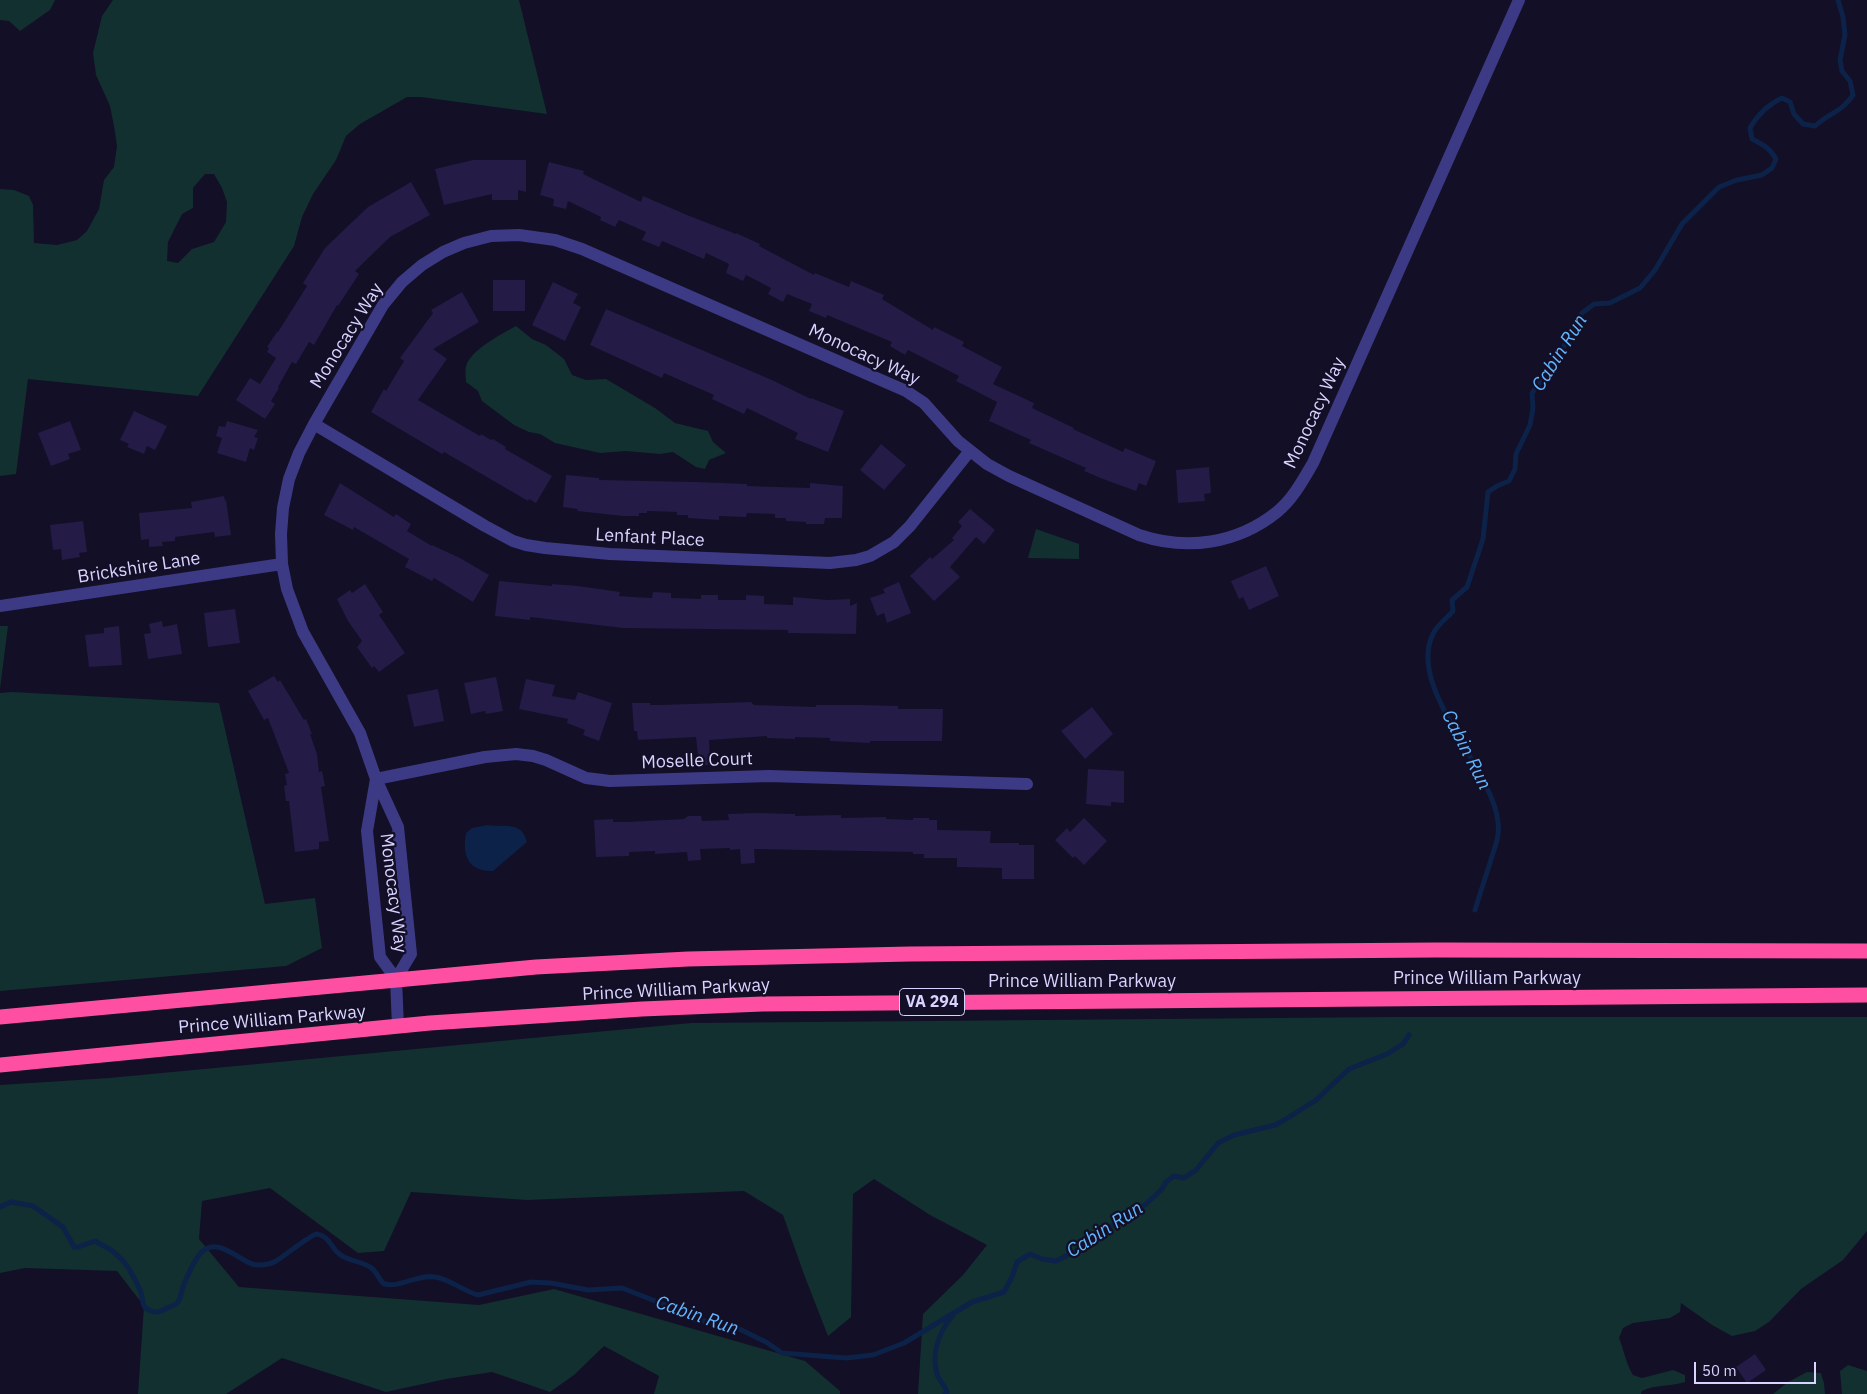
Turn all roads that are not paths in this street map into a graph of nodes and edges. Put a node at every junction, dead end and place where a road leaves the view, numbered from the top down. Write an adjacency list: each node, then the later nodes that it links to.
1 (1519, 0): 3 (street, Monocacy Way)
2 (314, 424): 3 (street, Lenfant Place); 3 (street, Monocacy Way); 4 (street, Monocacy Way)
3 (969, 452)
4 (282, 564): 5 (street, Brickshire Lane); 6 (street, Monocacy Way)
5 (0, 606)
6 (376, 779): 7 (street, Moselle Court); 9 (street, Monocacy Way); 9 (street, Monocacy Way)
7 (1027, 784)
8 (1867, 951): 9 (highway, Prince William Parkway)
9 (396, 979): 11 (highway, Prince William Parkway); 12 (street, Monocacy Way)
10 (1867, 995): 12 (highway, Prince William Parkway / VA 294)
11 (0, 1017)
12 (398, 1027): 13 (highway, Prince William Parkway / VA 294)
13 (0, 1065)

